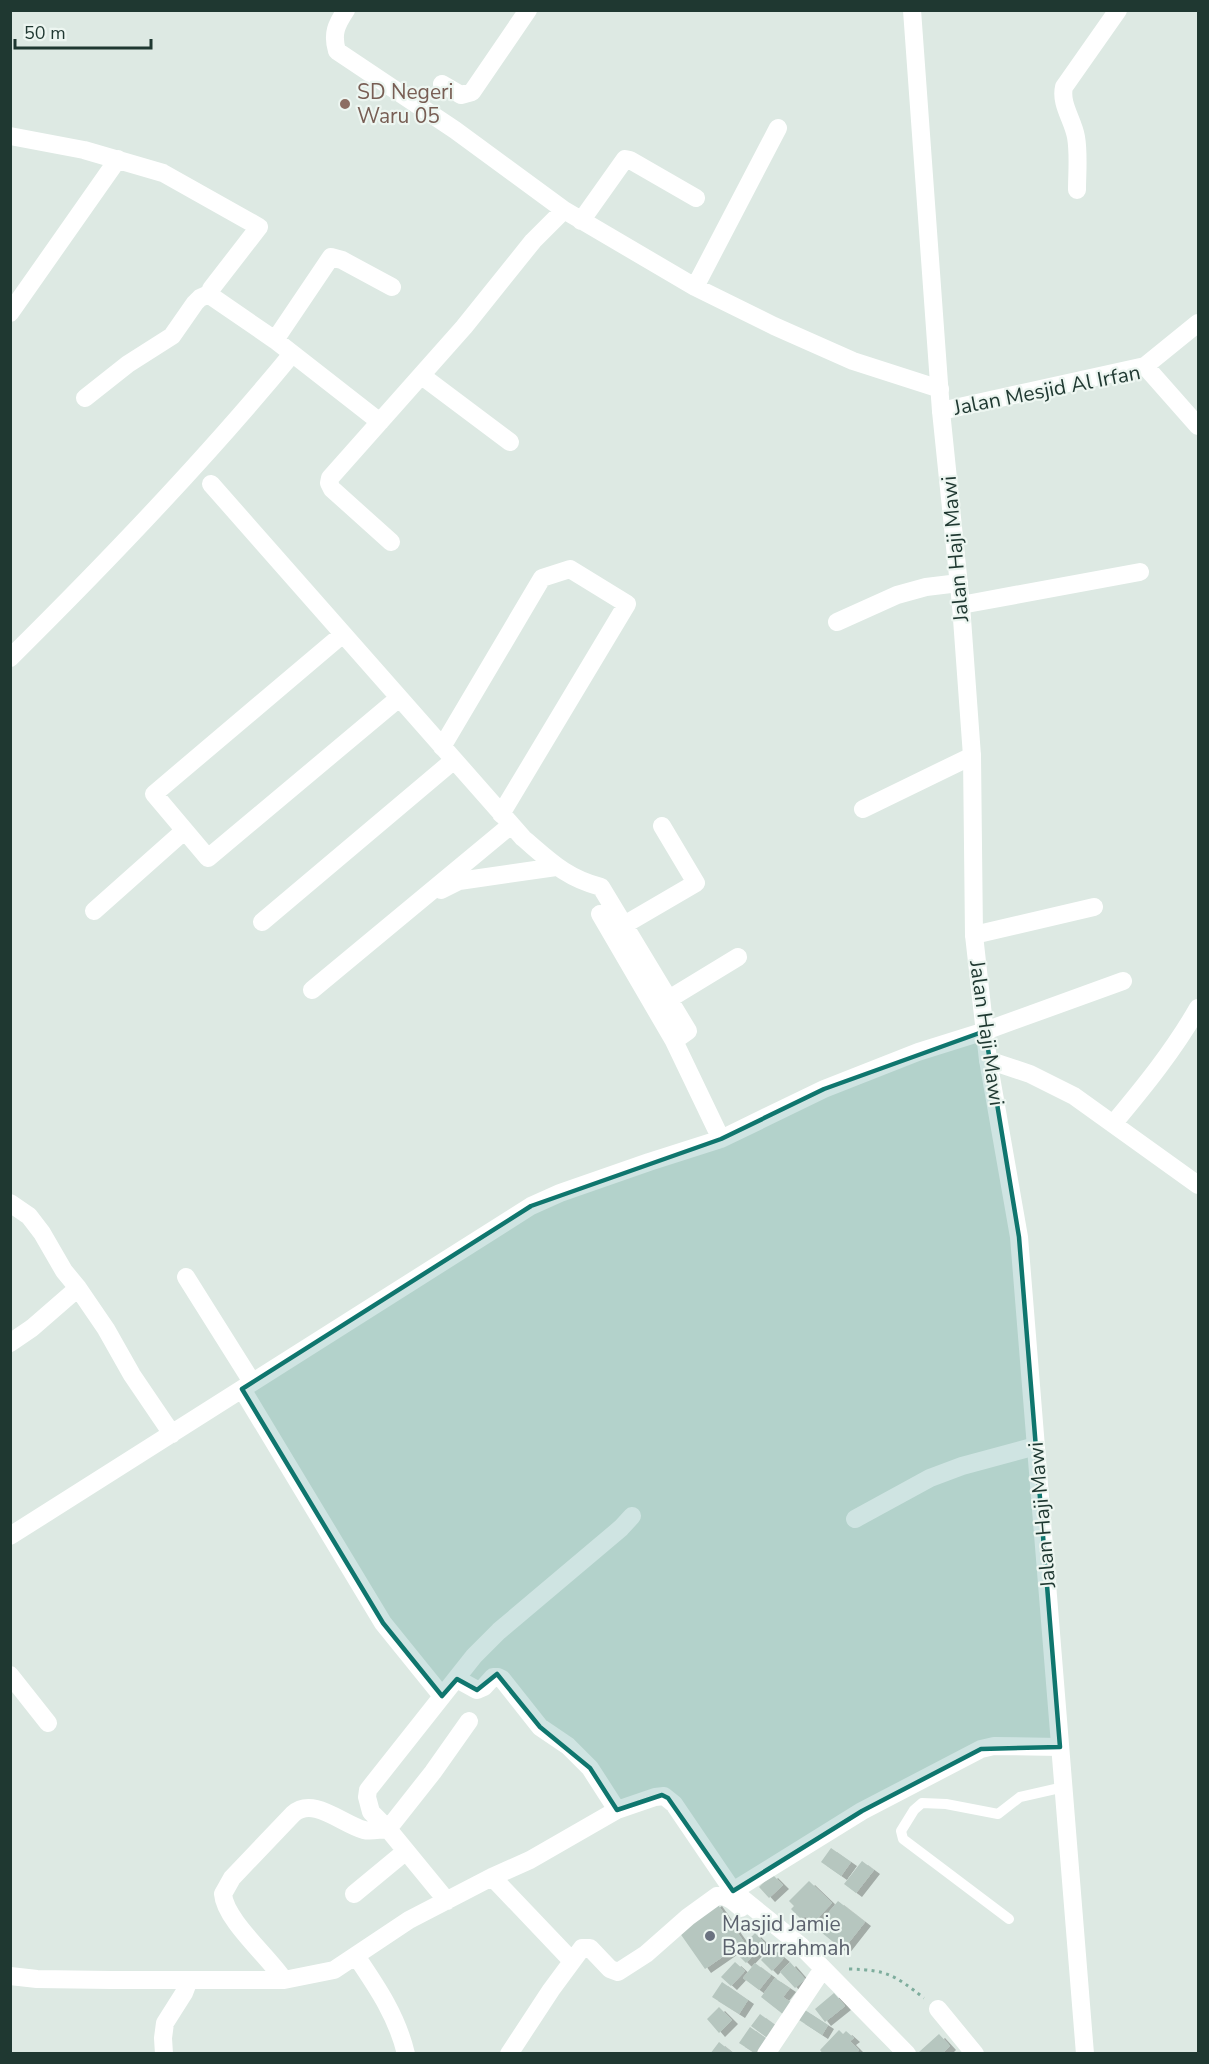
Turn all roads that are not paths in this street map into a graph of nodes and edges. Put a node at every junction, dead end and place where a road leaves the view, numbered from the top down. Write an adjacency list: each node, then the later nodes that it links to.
1 (346, 10): 11 (street)
2 (528, 10): 5 (street)
3 (912, 10): 22 (street, Jalan Haji Mawi)
4 (1118, 10): 9 (street)
5 (442, 84)
6 (778, 128): 14 (street)
7 (10, 136): 8 (street)
8 (118, 159): 15 (street); 16 (street)
9 (1077, 190)
10 (696, 198): 12 (street)
11 (564, 210): 12 (street); 21 (street)
12 (581, 221): 14 (street)
13 (392, 287): 18 (street)
14 (695, 287): 22 (street)
15 (211, 293): 18 (street); 23 (street)
16 (10, 313)
17 (1198, 323): 20 (street)
18 (274, 340): 19 (street)
19 (292, 354): 25 (street); 35 (street)
20 (1145, 366): 24 (street, Jalan Mesjid Al Irfan); 26 (street, Jalan Mesjid Al Irfan)
21 (422, 376): 25 (street); 27 (street)
22 (940, 389): 24 (street, Jalan Haji Mawi)
23 (85, 398)
24 (941, 411): 31 (street, Jalan Haji Mawi)
25 (380, 422): 29 (street)
26 (1198, 426)
27 (510, 442)
28 (211, 484): 34 (street)
29 (391, 542)
30 (1140, 572): 32 (street)
31 (958, 583): 32 (street, Jalan Haji Mawi); 33 (street)
32 (961, 604): 38 (street, Jalan Haji Mawi)
33 (837, 622)
34 (343, 634): 36 (street); 42 (street)
35 (10, 658)
36 (399, 698): 37 (street); 42 (street)
37 (448, 754): 40 (street); 40 (street); 48 (street)
38 (972, 756): 39 (street); 50 (street, Jalan Haji Mawi)
39 (863, 809)
40 (506, 819): 43 (street); 44 (street)
41 (662, 826): 49 (street)
42 (184, 831): 46 (street)
43 (556, 867): 44 (street); 49 (street)
44 (418, 902): 53 (street)
45 (1094, 907): 50 (street)
46 (94, 911)
47 (600, 914): 57 (street)
48 (262, 922)
49 (624, 925): 54 (street)
50 (974, 935): 56 (street, Jalan Haji Mawi)
51 (738, 957): 54 (street)
52 (1123, 981): 56 (street)
53 (312, 990)
54 (669, 999): 57 (street)
55 (1198, 1008): 59 (street)
56 (985, 1031): 58 (street, Jalan Haji Mawi); 60 (street)
57 (674, 1041): 60 (street)
58 (988, 1060): 59 (street); 68 (street, Jalan Haji Mawi)
59 (1113, 1124): 61 (street)
60 (721, 1139): 66 (street)
61 (1198, 1185)
62 (10, 1203): 64 (street)
63 (186, 1277): 66 (street)
64 (78, 1288): 65 (street); 67 (street)
65 (10, 1343)
66 (247, 1386): 67 (street); 74 (street)
67 (172, 1434): 71 (street)
68 (1036, 1446): 70 (street); 78 (street, Jalan Haji Mawi)
69 (632, 1516): 73 (street)
70 (855, 1519)
71 (10, 1536)
72 (10, 1675): 75 (street)
73 (457, 1679): 74 (street); 80 (street)
74 (442, 1695): 81 (street)
75 (17, 1698): 77 (street)
76 (469, 1721): 81 (street)
77 (48, 1723)
78 (1060, 1747): 79 (street, Jalan Haji Mawi); 84 (street)
79 (1064, 1787): 87 (lane); 101 (street, Jalan Haji Mawi)
80 (617, 1810): 83 (street); 84 (street)
81 (388, 1829): 82 (street); 93 (street)
82 (406, 1851): 85 (street); 86 (street)
83 (492, 1877): 86 (street); 89 (street)
84 (733, 1891): 90 (street)
85 (354, 1894)
86 (447, 1901): 88 (street)
87 (1009, 1919)
88 (356, 1956): 93 (street); 96 (street)
89 (572, 1961): 90 (street); 97 (street)
90 (821, 1972): 98 (street); 99 (street)
91 (11, 1978): 92 (street)
92 (189, 1980): 93 (street); 95 (street)
93 (284, 1980)
94 (938, 2009): 100 (street)
95 (164, 2054)
96 (406, 2054)
97 (509, 2054)
98 (766, 2054)
99 (907, 2054)
100 (975, 2054)
101 (1085, 2054)

